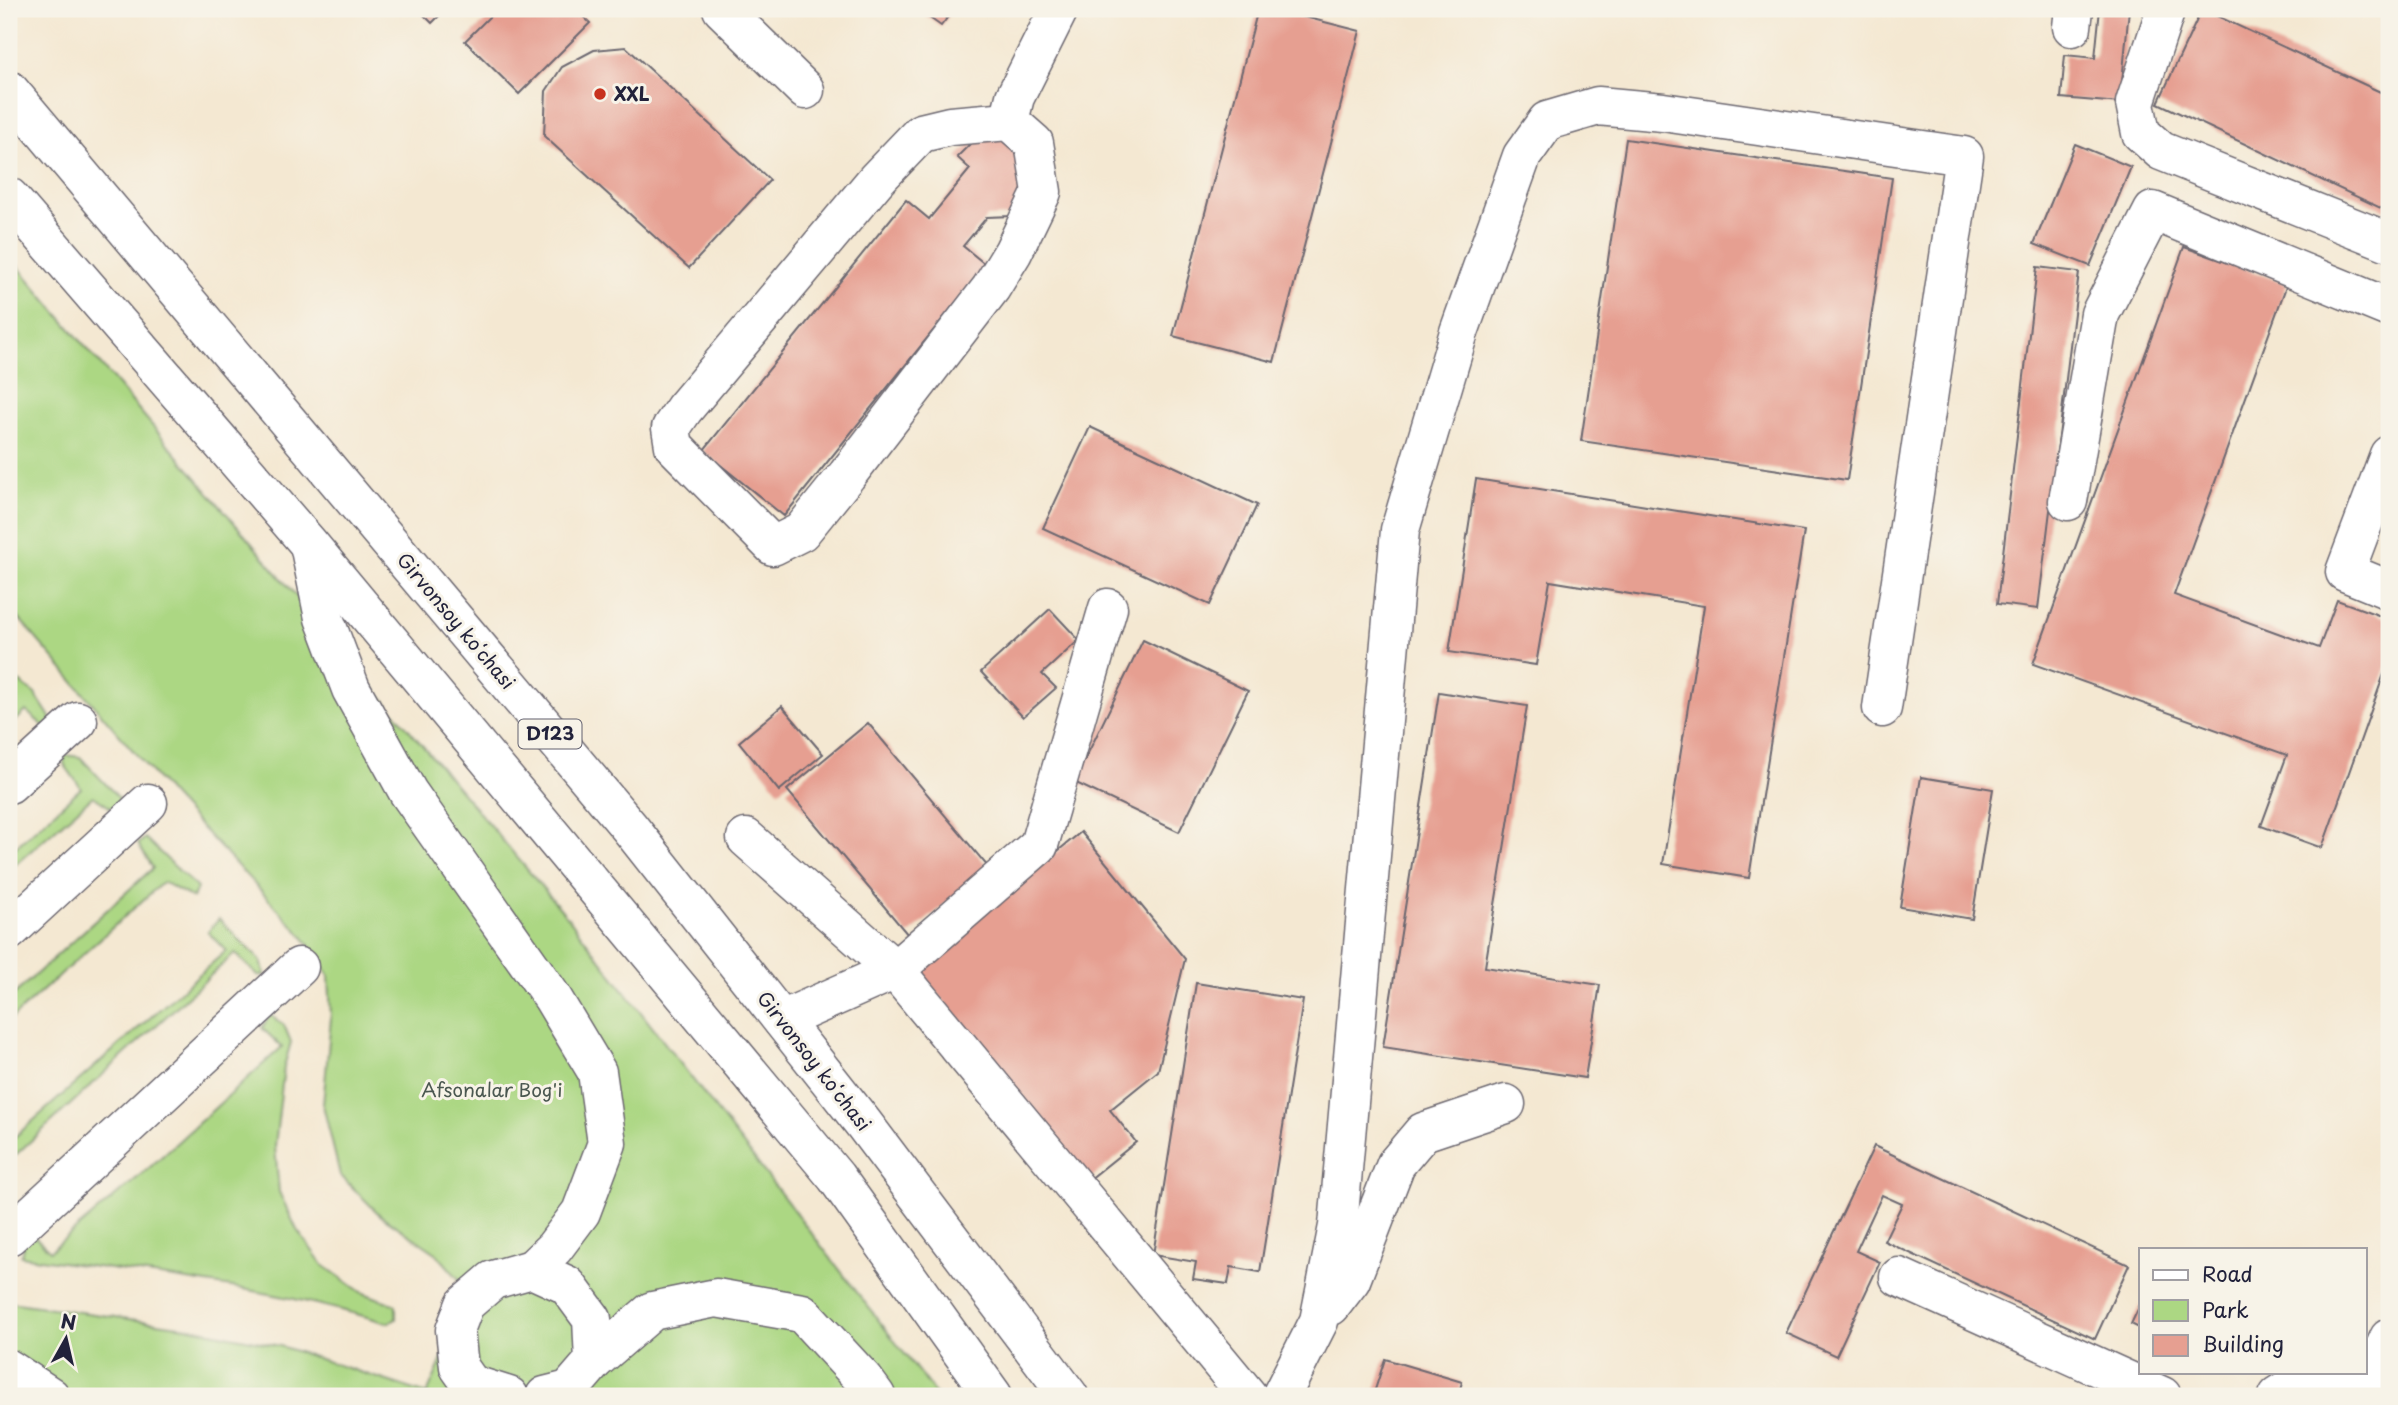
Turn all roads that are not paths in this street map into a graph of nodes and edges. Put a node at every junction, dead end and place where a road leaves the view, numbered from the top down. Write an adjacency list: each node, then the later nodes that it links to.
1 (722, 9): 5 (main road)
2 (1059, 9): 6 (main road)
3 (2166, 9): 8 (main road)
4 (9, 90): 23 (main road, Girvonsoy koʻchasi / D123)
5 (805, 90)
6 (1009, 121): 6 (main road)
7 (9, 197): 12 (main road)
8 (2389, 242)
9 (2389, 307): 11 (main road)
10 (2386, 473): 13 (main road)
11 (2068, 500)
12 (309, 544): 26 (main road); 39 (main road)
13 (2389, 590)
14 (1108, 608): 22 (main road)
15 (1882, 708): 28 (main road)
16 (78, 722): 17 (main road)
17 (9, 784)
18 (148, 803): 20 (main road)
19 (746, 838): 22 (main road)
20 (9, 930)
21 (299, 967): 25 (main road)
22 (895, 970): 23 (main road); 41 (main road)
23 (782, 1020): 40 (main road, Girvonsoy koʻchasi / D123)
24 (1506, 1104): 28 (main road)
25 (9, 1236)
26 (532, 1269): 30 (main road); 34 (main road)
27 (1899, 1277): 43 (main road)
28 (1319, 1321): 42 (main road)
29 (2389, 1338): 33 (main road)
30 (594, 1361): 35 (main road); 36 (main road)
31 (9, 1369): 37 (main road)
32 (2314, 1374): 44 (main road)
33 (2326, 1374)
34 (469, 1390): 38 (main road)
35 (868, 1391)
36 (560, 1394)
37 (50, 1396)
38 (509, 1396)
39 (993, 1396)
40 (1069, 1396)
41 (1248, 1396)
42 (1281, 1396)
43 (2162, 1396)
44 (2278, 1396)

